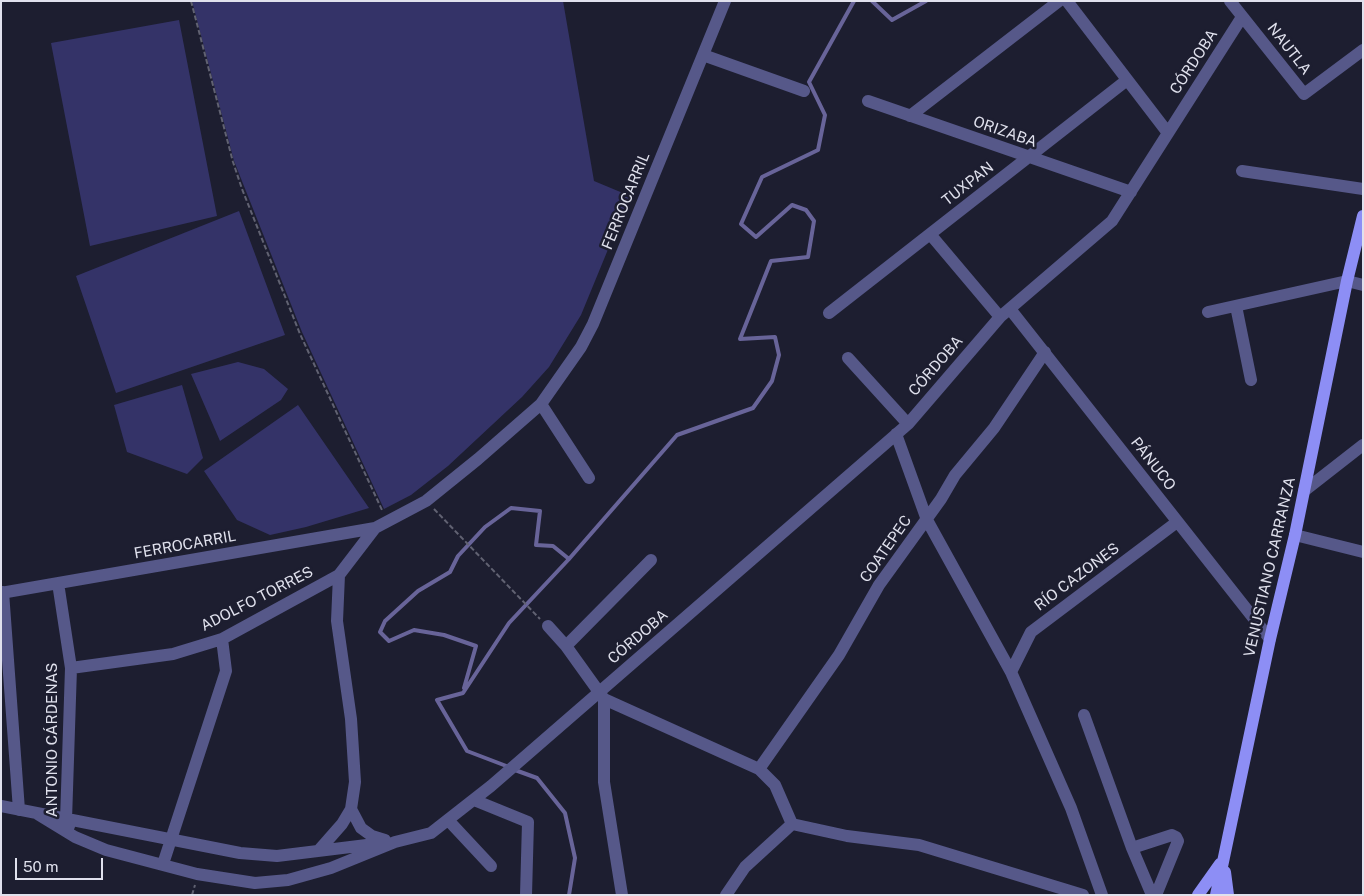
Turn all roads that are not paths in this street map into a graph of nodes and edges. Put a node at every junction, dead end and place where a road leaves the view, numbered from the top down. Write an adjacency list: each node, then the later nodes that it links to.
1 (724, 1): 7 (street, FERROCARRIL)
2 (1059, 1): 11 (street)
3 (1067, 1): 8 (street)
4 (1230, 1): 5 (street, NAUTLA)
5 (1242, 16): 6 (street, NAUTLA); 12 (street, CÓRDOBA)
6 (1363, 50)
7 (703, 54): 9 (street); 28 (street, FERROCARRIL)
8 (1127, 80): 12 (street); 13 (street, TUXPAN)
9 (804, 91)
10 (868, 101): 11 (street, ORIZABA)
11 (910, 116): 13 (street, ORIZABA)
12 (1168, 133): 16 (street, CÓRDOBA)
13 (1028, 158): 16 (street, ORIZABA); 18 (street, TUXPAN)
14 (1242, 171): 15 (street)
15 (1363, 189)
16 (1131, 192): 24 (street, CÓRDOBA)
17 (1363, 216): 19 (main road, VENUSTIANO CARRANZA)
18 (930, 234): 23 (street, TUXPAN); 24 (street, PÁNUCO)
19 (1347, 281): 20 (street); 21 (street); 33 (main road, VENUSTIANO CARRANZA)
20 (1363, 285)
21 (1236, 306): 22 (street); 27 (street)
22 (1208, 312)
23 (829, 313)
24 (1005, 313): 25 (street, PÁNUCO); 29 (street, CÓRDOBA)
25 (1044, 352): 34 (street, COATEPEC); 35 (street, PÁNUCO)
26 (848, 358): 29 (street)
27 (1251, 380)
28 (541, 404): 32 (street); 36 (street, FERROCARRIL)
29 (908, 424): 30 (street, CÓRDOBA)
30 (896, 434): 34 (street); 49 (street, CÓRDOBA)
31 (1363, 445): 33 (street)
32 (589, 478)
33 (1304, 491): 37 (main road, VENUSTIANO CARRANZA)
34 (927, 520): 48 (street); 51 (street, COATEPEC)
35 (1178, 522): 45 (street, PÁNUCO); 48 (street, RÍO CAZONES)
36 (375, 528): 40 (street, FERROCARRIL); 41 (street, FERROCARRIL)
37 (1294, 536): 38 (street); 45 (main road, VENUSTIANO CARRANZA)
38 (1363, 552)
39 (651, 560): 46 (street)
40 (339, 575): 44 (street, ADOLFO TORRES); 54 (street)
41 (58, 583): 42 (street, FERROCARRIL); 47 (street, ANTONIO CÁRDENAS)
42 (2, 592): 55 (street)
43 (548, 626): 46 (street)
44 (222, 639): 47 (street, ADOLFO TORRES); 61 (street)
45 (1270, 639): 65 (main road, VENUSTIANO CARRANZA)
46 (566, 646): 49 (street)
47 (71, 668): 57 (street, ANTONIO CÁRDENAS)
48 (1011, 672): 72 (street)
49 (602, 695): 51 (street); 52 (street, CÓRDOBA); 69 (street)
50 (1084, 715): 63 (street)
51 (759, 770): 59 (street)
52 (474, 800): 58 (street); 68 (street)
53 (1, 806): 55 (street)
54 (351, 809): 62 (street); 64 (street)
55 (19, 810): 56 (street)
56 (39, 815): 57 (street); 60 (street)
57 (66, 820): 60 (street, ANTONIO CÁRDENAS); 61 (street)
58 (449, 821): 62 (street); 67 (street)
59 (792, 824): 70 (street); 71 (street)
60 (75, 837): 66 (street)
61 (172, 840): 64 (street); 66 (street)
62 (395, 842): 64 (street); 66 (street)
63 (1132, 848): 73 (street); 74 (street)
64 (320, 849)
65 (1223, 860): 75 (main road); 76 (main road, VENUSTIANO CARRANZA); 77 (main road, VENUSTIANO CARRANZA)
66 (163, 864)
67 (491, 866)
68 (526, 895)
69 (622, 895)
70 (726, 895)
71 (1083, 895)
72 (1102, 895)
73 (1152, 895)
74 (1156, 895)
75 (1198, 895)
76 (1216, 895)
77 (1228, 895)

